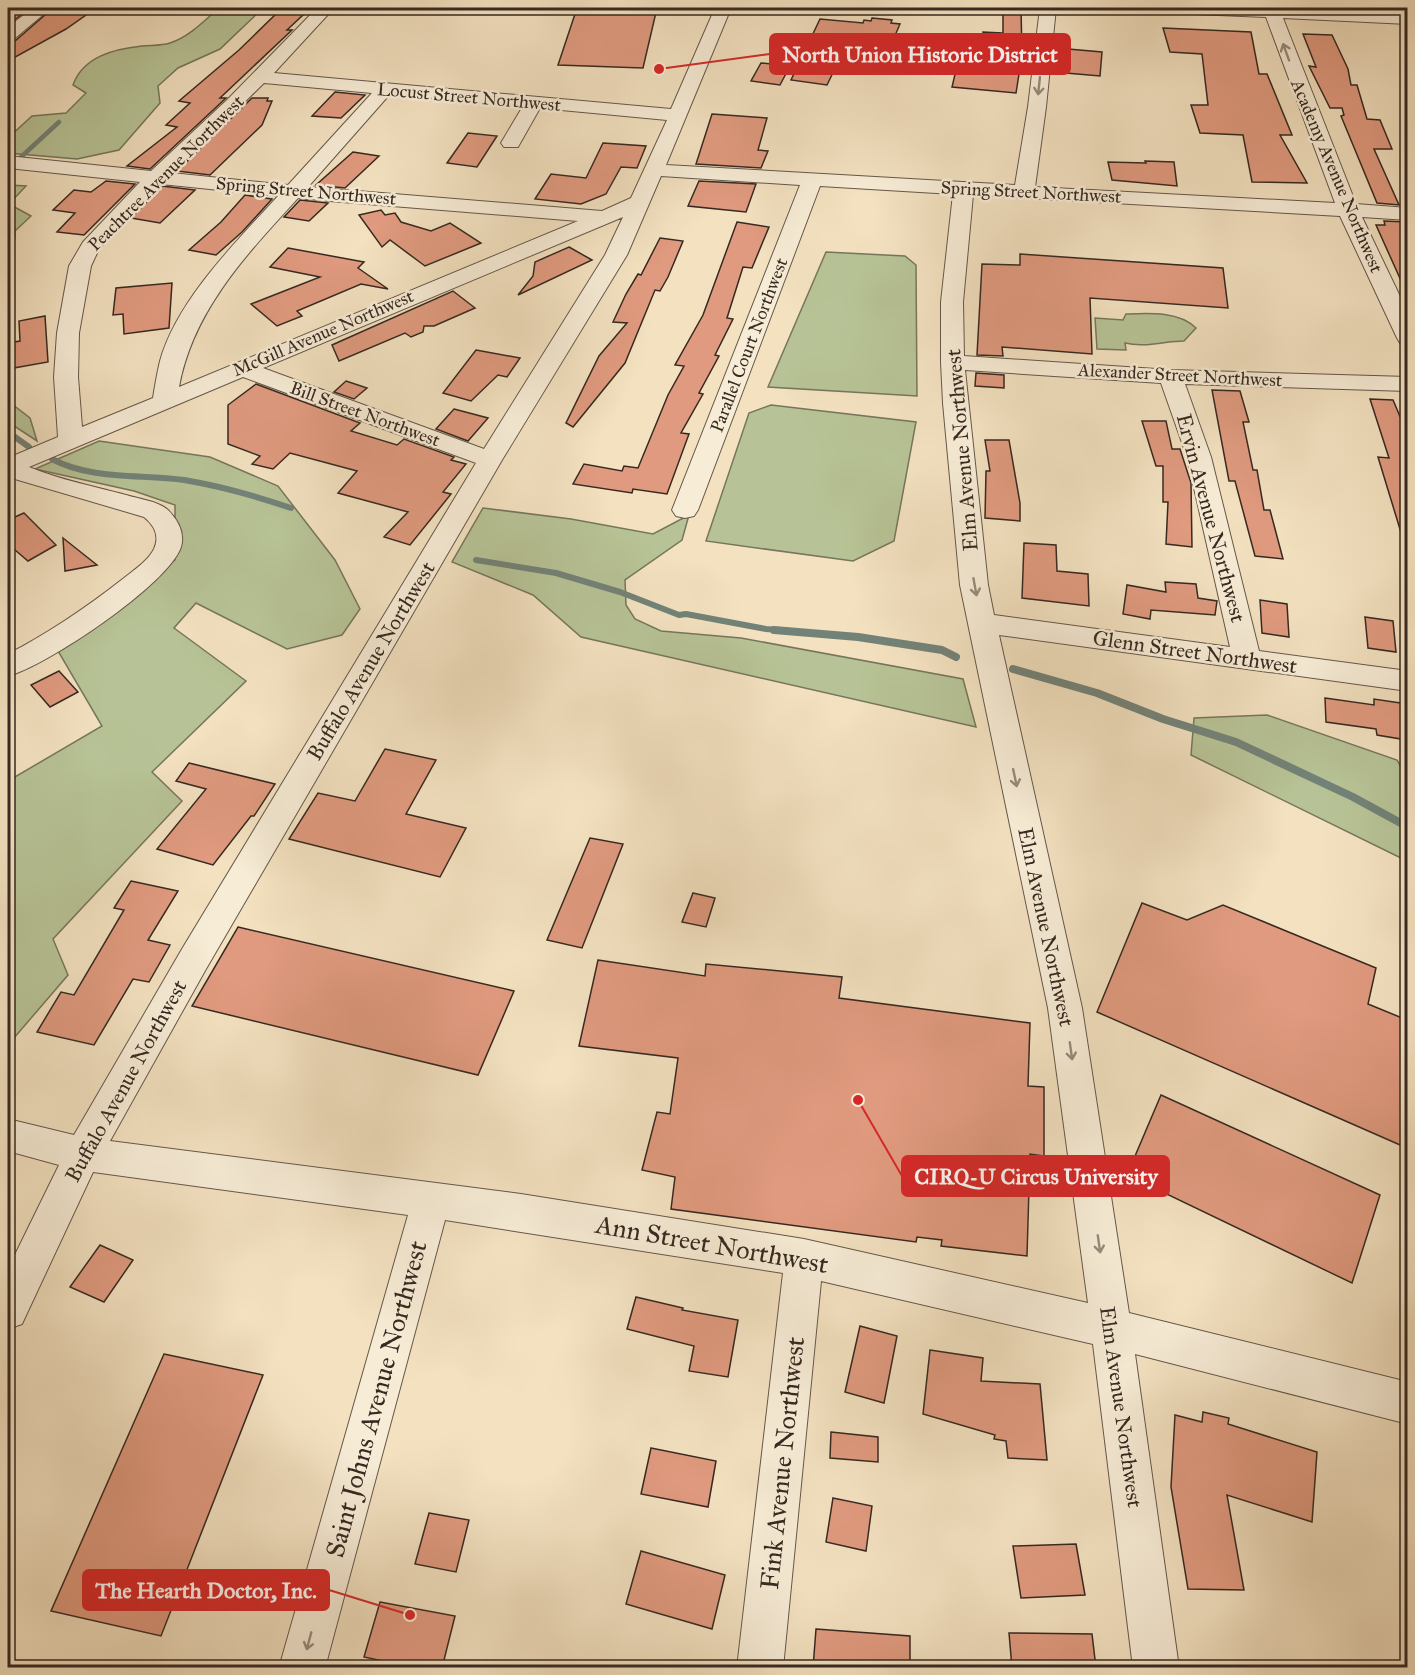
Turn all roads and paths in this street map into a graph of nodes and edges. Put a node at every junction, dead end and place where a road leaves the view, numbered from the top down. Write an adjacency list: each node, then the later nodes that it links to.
1 (43, 8): 8 (street)
2 (326, 8): 9 (street, Peachtree Avenue Northwest)
3 (723, 8): 12 (street, Buffalo Avenue Northwest)
4 (1048, 8): 20 (street, one-way to 20)
5 (1171, 8): 6 (street)
6 (1272, 12): 7 (street); 22 (street, Academy Avenue Northwest, one-way to 6)
7 (1397, 15)
8 (8, 35)
9 (260, 78): 10 (street, Locust Street Northwest); 16 (street, Peachtree Avenue Northwest)
10 (385, 89): 11 (street, Locust Street Northwest); 19 (street)
11 (534, 103): 12 (street, Locust Street Northwest); 13 (street)
12 (678, 116): 15 (street, Buffalo Avenue Northwest)
13 (511, 143)
14 (8, 162): 16 (street, Spring Street Northwest)
15 (654, 170): 17 (street, Spring Street Northwest); 21 (street, Buffalo Avenue Northwest)
16 (156, 177): 19 (street, Spring Street Northwest); 31 (street, Peachtree Avenue Northwest)
17 (812, 180): 18 (street, Spring Street Northwest); 34 (street, Parallel Court Northwest)
18 (964, 188): 20 (street, Spring Street Northwest); 26 (street, Elm Avenue Northwest)
19 (293, 190): 24 (street, Spring Street Northwest); 30 (street)
20 (1024, 192): 22 (street, Spring Street Northwest)
21 (640, 202): 24 (street, McGill Avenue Northwest); 32 (street, Buffalo Avenue Northwest)
22 (1348, 210): 23 (street, Spring Street Northwest); 25 (street, Academy Avenue Northwest)
23 (1407, 214)
24 (605, 216): 27 (street, McGill Avenue Northwest)
25 (1407, 338)
26 (953, 362): 28 (street, Alexander Street Northwest); 35 (street, Elm Avenue Northwest, one-way to 35)
27 (240, 368): 30 (street, McGill Avenue Northwest); 32 (street, Bill Street Northwest)
28 (1171, 377): 29 (street, Alexander Street Northwest); 36 (street, Ervin Avenue Northwest)
29 (1407, 384)
30 (164, 401): 31 (street, McGill Avenue Northwest)
31 (71, 441): 33 (street, McGill Avenue Northwest)
32 (490, 460): 40 (street, Buffalo Avenue Northwest)
33 (8, 467): 37 (street)
34 (685, 510)
35 (982, 623): 36 (street, Glenn Street Northwest); 44 (street, Elm Avenue Northwest, one-way to 44)
36 (1247, 659): 38 (street, Glenn Street Northwest)
37 (8, 666)
38 (1407, 681)
39 (8, 1135): 40 (street, Ann Street Northwest)
40 (83, 1154): 41 (street, Ann Street Northwest); 43 (street, Buffalo Avenue Northwest)
41 (430, 1200): 42 (street, Ann Street Northwest); 46 (street, Saint Johns Avenue Northwest, one-way to 46)
42 (804, 1258): 44 (street, Ann Street Northwest); 47 (street, Fink Avenue Northwest)
43 (8, 1310)
44 (1111, 1328): 45 (street, Ann Street Northwest); 48 (street, Elm Avenue Northwest)
45 (1407, 1403)
46 (302, 1668)
47 (760, 1668)
48 (1156, 1668)

